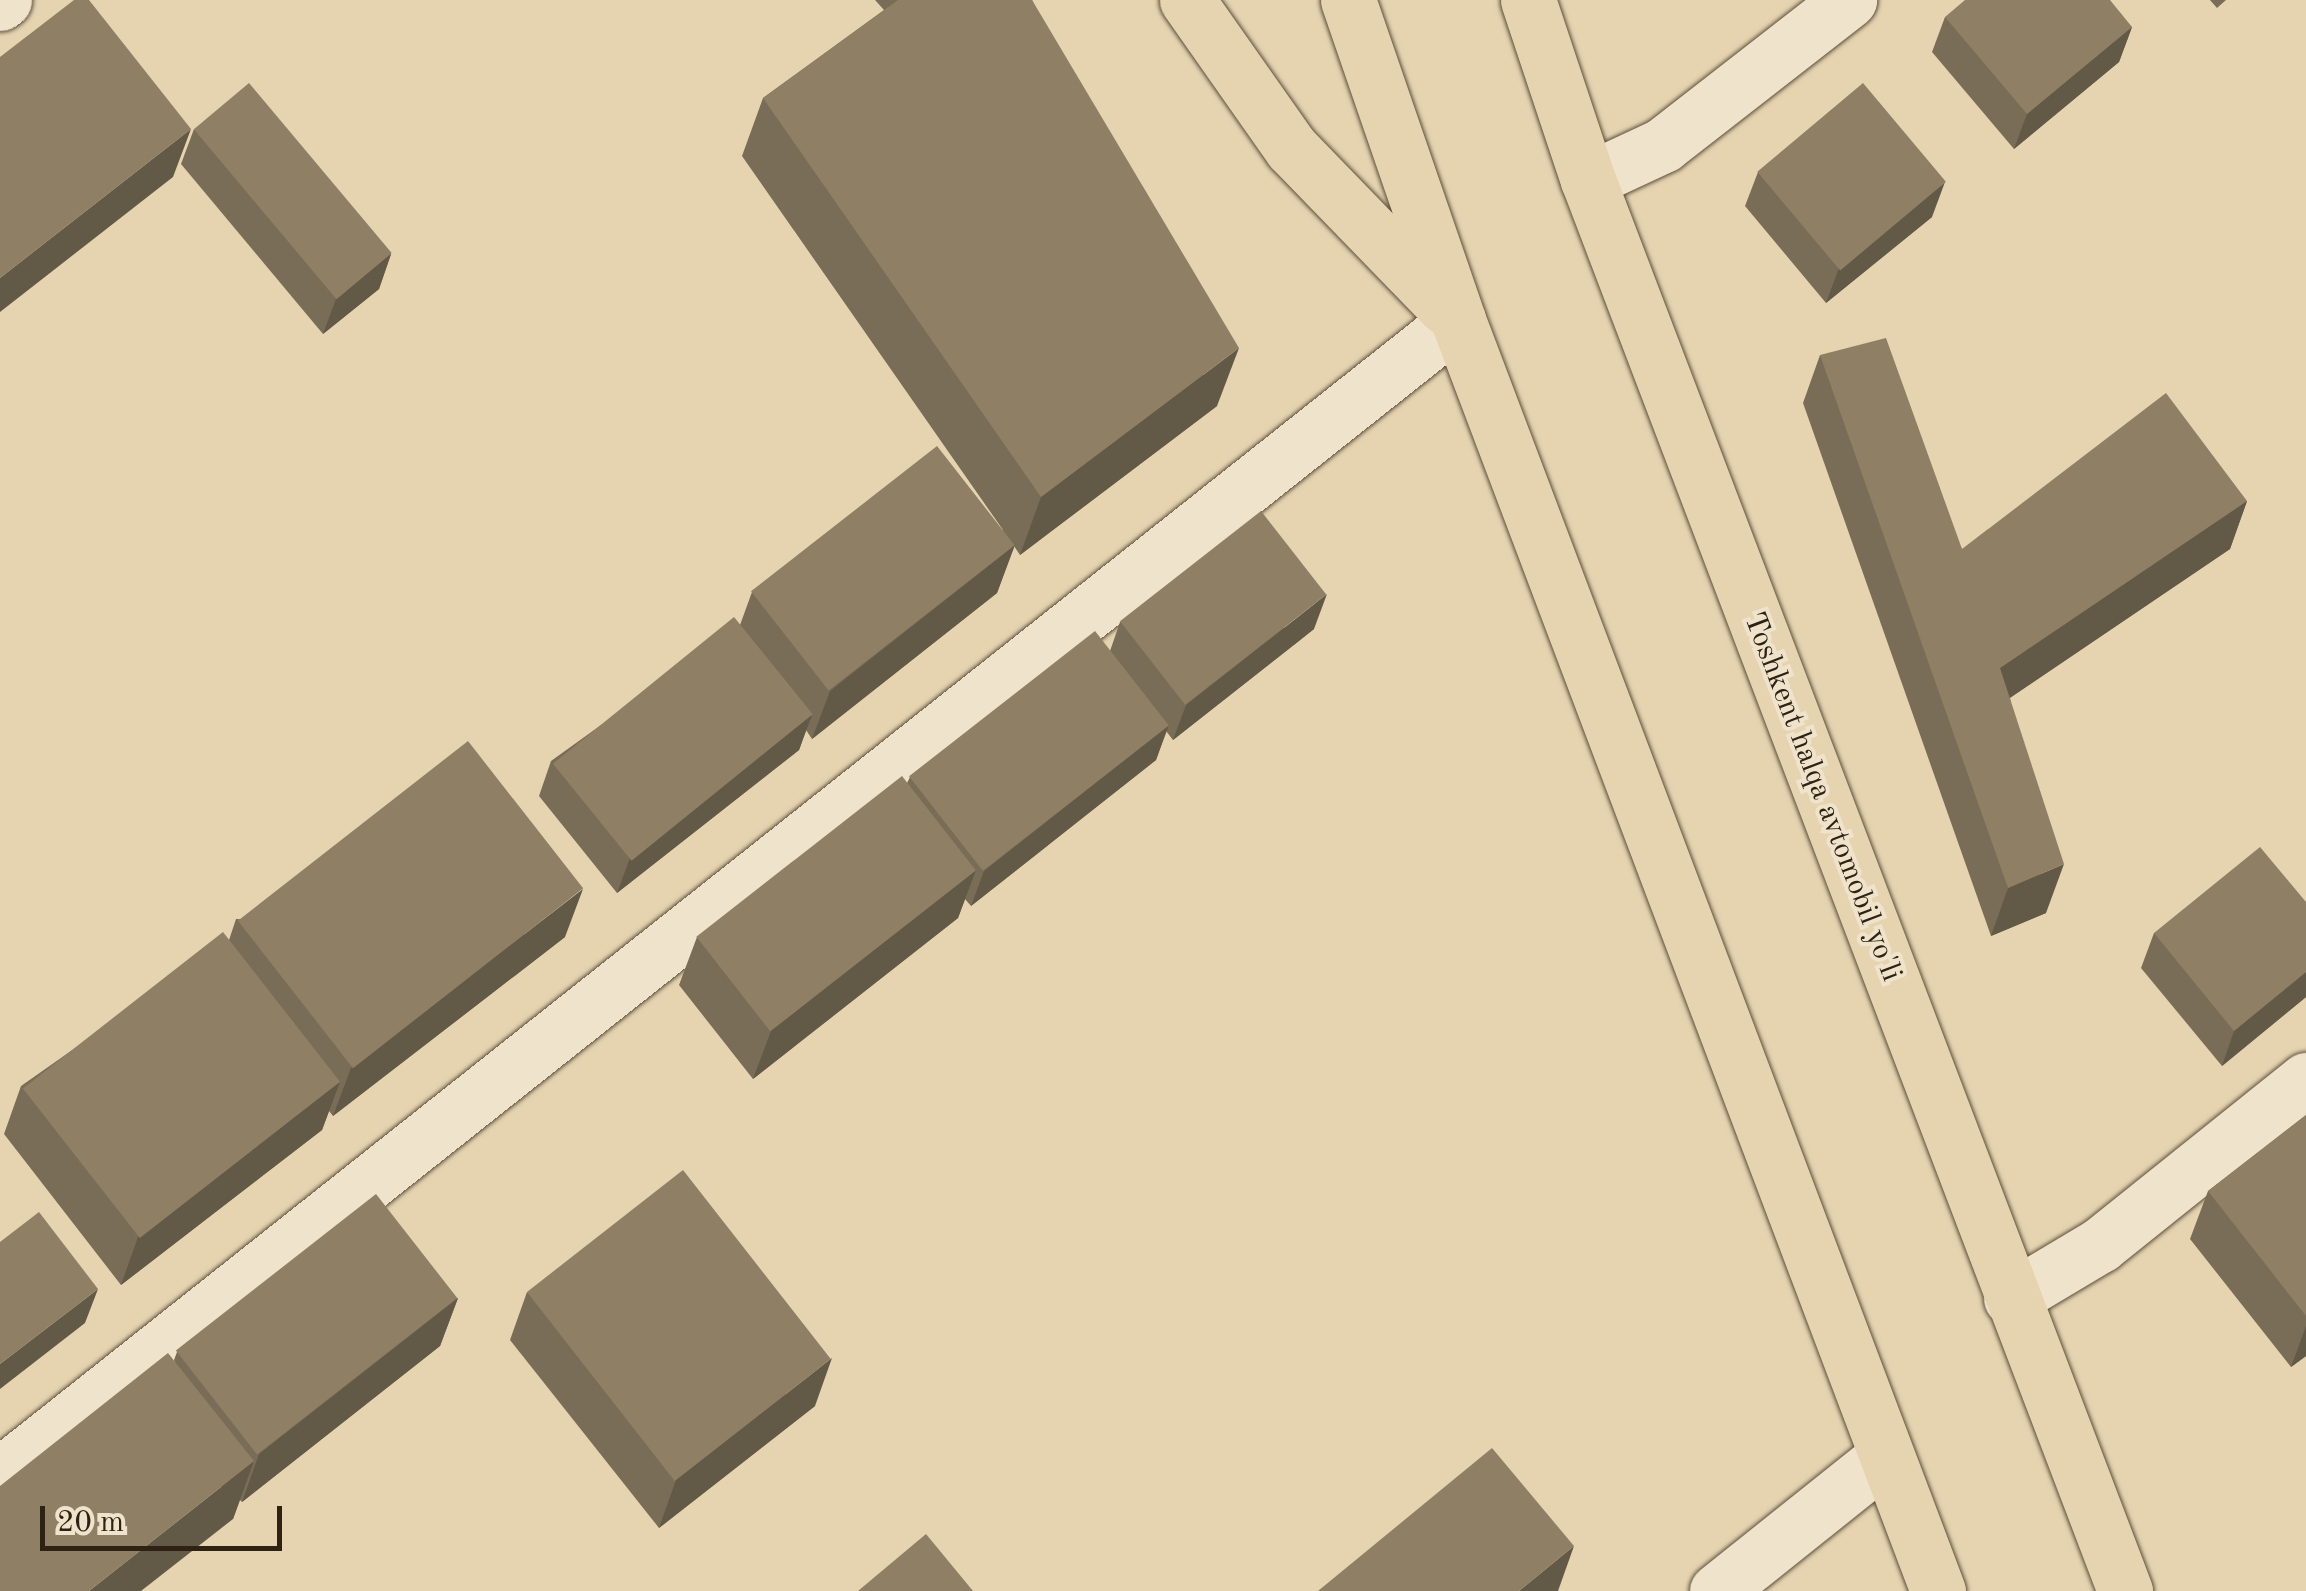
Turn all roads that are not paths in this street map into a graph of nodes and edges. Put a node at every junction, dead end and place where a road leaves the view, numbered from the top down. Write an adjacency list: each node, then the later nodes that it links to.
1 (1187, 0): 6 (highway)
2 (1348, 0): 6 (highway)
3 (1528, 0): 5 (highway, Toshkent halqa avtomobil yo'li)
4 (1849, 0): 5 (street)
5 (1588, 180): 8 (highway, Toshkent halqa avtomobil yo'li)
6 (1458, 320): 9 (highway); 10 (street)
7 (2306, 1080): 8 (street)
8 (2011, 1298): 13 (highway, Toshkent halqa avtomobil yo'li)
9 (1886, 1456): 11 (street); 12 (highway)
10 (0, 1475)
11 (1717, 1591)
12 (1938, 1591)
13 (2124, 1591)

